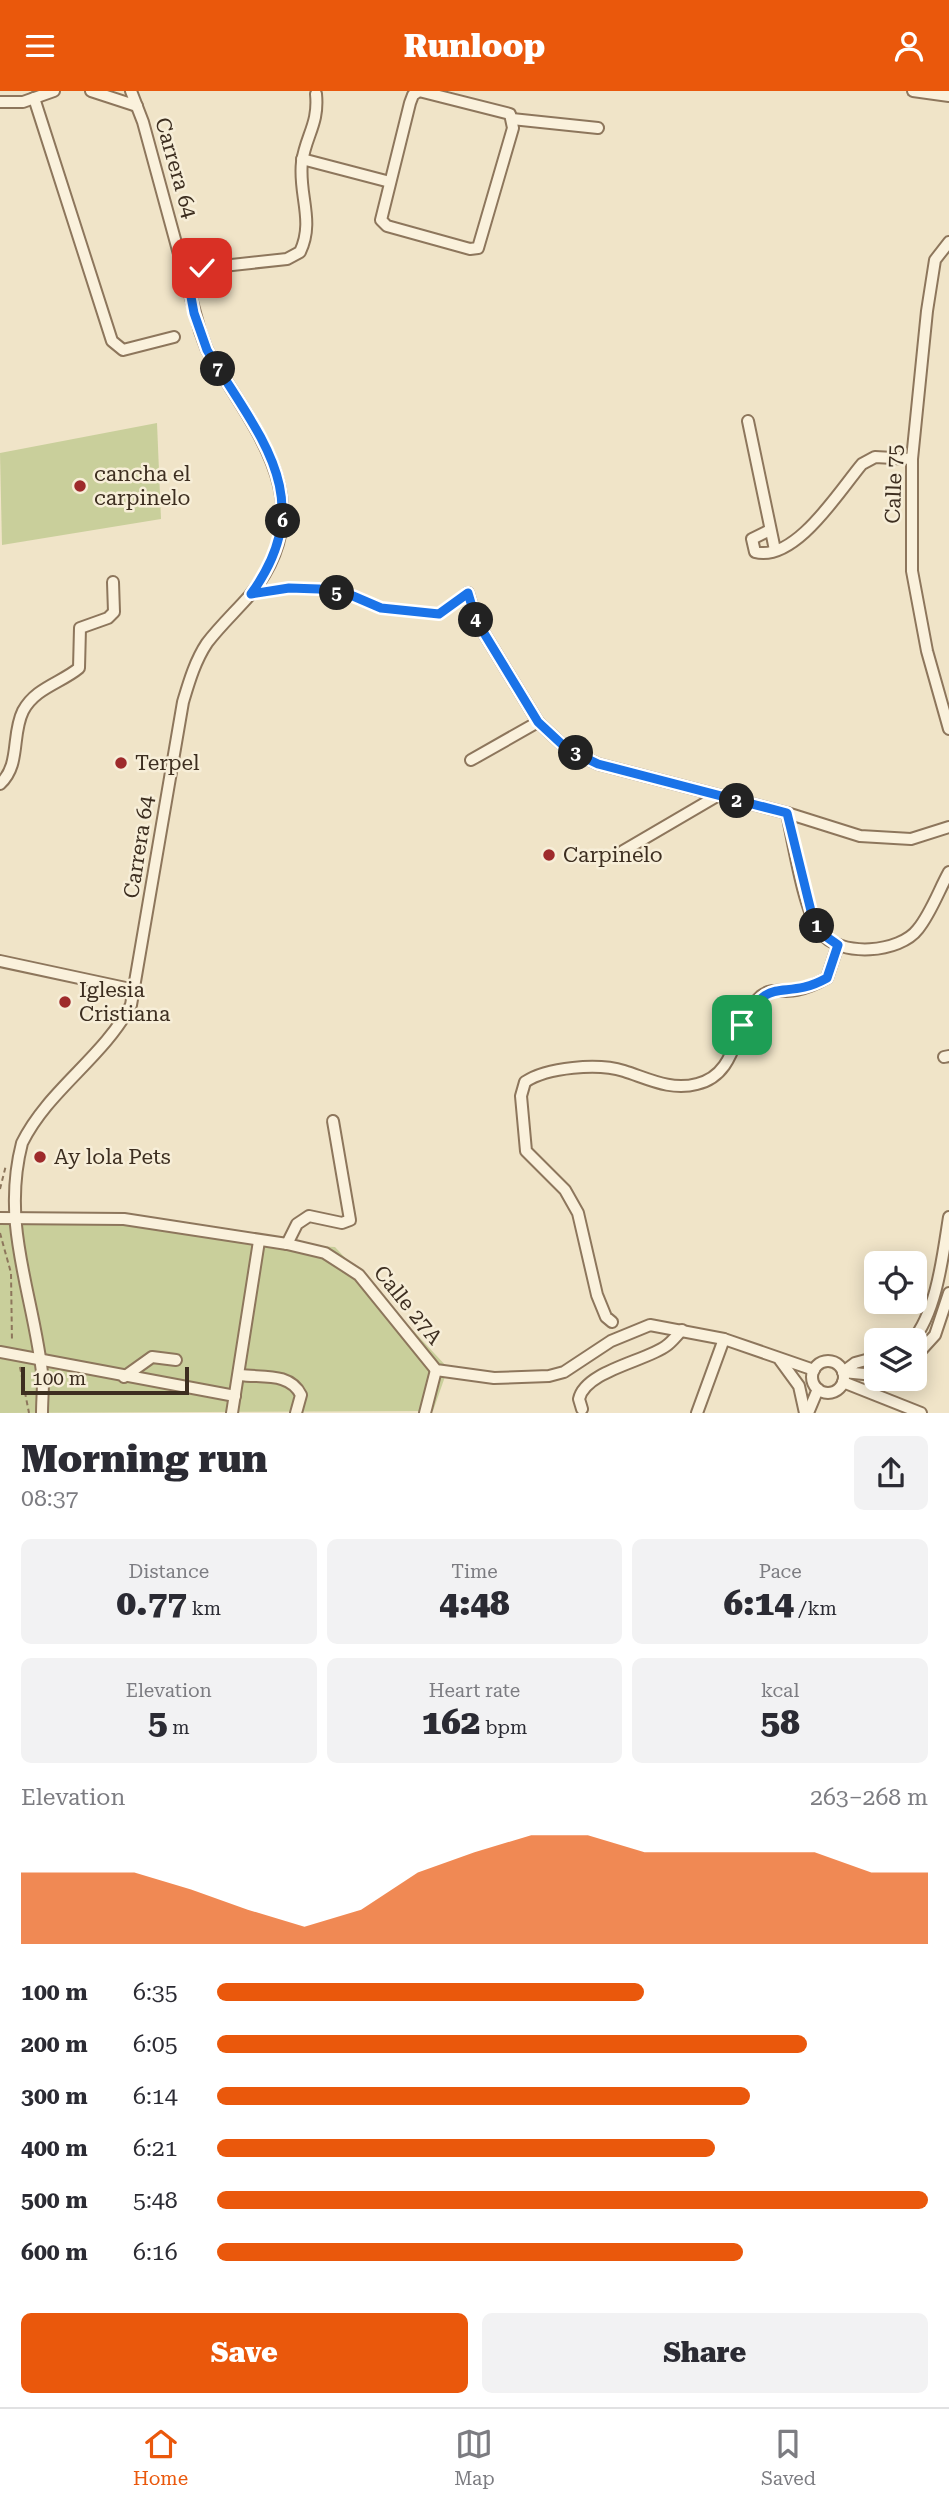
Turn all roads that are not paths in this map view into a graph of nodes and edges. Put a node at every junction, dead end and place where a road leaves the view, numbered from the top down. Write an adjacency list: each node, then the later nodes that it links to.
1 (54, 91): 7 (street)
2 (91, 91): 9 (street)
3 (131, 91): 9 (street, Carrera 64)
4 (913, 91): 6 (street)
5 (316, 94): 12 (street)
6 (949, 96)
7 (34, 98): 8 (street); 16 (street)
8 (0, 102)
9 (137, 106): 15 (street, Carrera 64)
10 (512, 119): 11 (street); 13 (street); 13 (street)
11 (598, 128)
12 (302, 159): 13 (street); 15 (street)
13 (390, 182)
14 (949, 242): 18 (street, Calle 75)
15 (186, 270): 34 (street, Carrera 64)
16 (174, 337)
17 (748, 421): 19 (street)
18 (912, 459): 20 (street); 24 (street, Calle 75)
19 (770, 530): 20 (street); 20 (street)
20 (775, 550)
21 (113, 582): 26 (street)
22 (468, 593): 23 (street)
23 (538, 722): 25 (street); 27 (street)
24 (949, 729)
25 (471, 760)
26 (0, 784)
27 (717, 796): 28 (street); 30 (street)
28 (787, 813): 29 (street); 32 (street)
29 (949, 827)
30 (623, 851)
31 (949, 872): 32 (street)
32 (838, 945): 41 (street)
33 (0, 961): 34 (street)
34 (135, 990): 37 (street, Carrera 64)
35 (333, 1121): 39 (street)
36 (949, 1217): 42 (street)
37 (3, 1219): 38 (street, Calle 27A); 48 (street, Carrera 64)
38 (259, 1241): 39 (street, Calle 27A); 54 (street)
39 (287, 1244): 51 (street, Calle 27A)
40 (949, 1293): 45 (street)
41 (612, 1322)
42 (922, 1328)
43 (682, 1330): 44 (street, Calle 27A); 51 (street, Calle 27A); 60 (street)
44 (724, 1339): 47 (street, Calle 27A); 65 (street)
45 (927, 1344)
46 (0, 1352): 48 (street)
47 (778, 1357): 52 (street, Calle 27A); 66 (street)
48 (38, 1360): 55 (street); 62 (street, Carrera 64)
49 (176, 1360): 55 (street)
50 (864, 1361): 56 (street)
51 (436, 1370): 64 (street)
52 (814, 1370): 56 (street); 58 (street)
53 (864, 1374): 56 (street); 57 (street)
54 (240, 1375): 59 (street); 63 (street)
55 (124, 1377): 59 (street)
56 (843, 1377): 57 (street); 58 (street)
57 (861, 1388): 67 (street)
58 (818, 1389): 66 (street)
59 (235, 1396): 61 (street)
60 (582, 1409)
61 (236, 1412)
62 (42, 1413)
63 (296, 1413)
64 (425, 1413)
65 (697, 1413)
66 (806, 1413)
67 (921, 1413)

